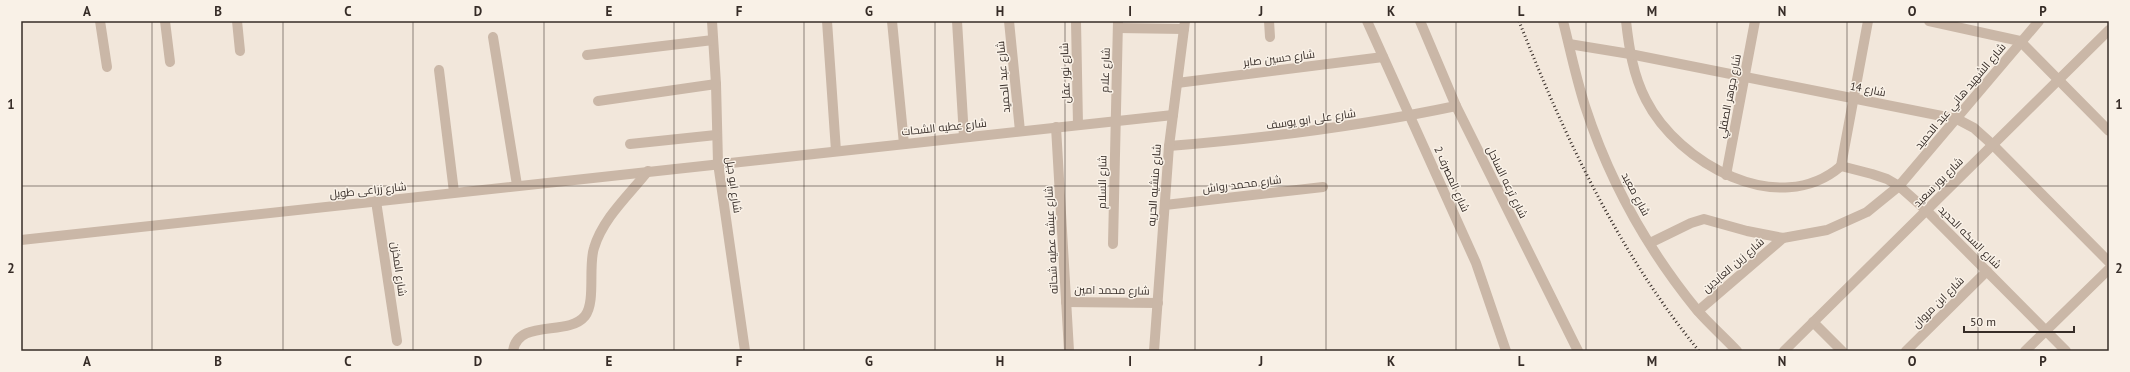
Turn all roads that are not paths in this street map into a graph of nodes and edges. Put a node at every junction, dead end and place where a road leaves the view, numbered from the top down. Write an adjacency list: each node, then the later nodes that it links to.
1 (100, 21): 32 (street)
2 (165, 21): 31 (street)
3 (237, 21): 27 (street)
4 (712, 21): 24 (street, شارع ابو جبل)
5 (827, 21): 55 (street)
6 (892, 21): 52 (street)
7 (956, 21): 50 (street)
8 (1009, 21): 47 (street, شارع عبد الحميد)
9 (1076, 21): 45 (street, شارع نور عقل)
10 (1269, 21): 23 (street)
11 (1367, 21): 30 (street, شارع المصرف 2)
12 (1420, 21): 40 (street, شارع ترعه الساحل)
13 (1563, 21): 26 (street, شارع معبد)
14 (1626, 21): 28 (street)
15 (1755, 21): 34 (street, شارع جوهر الصقلي)
16 (1868, 21): 38 (street)
17 (1929, 21): 25 (street)
18 (2039, 21): 25 (street, شارع الشهيد هاني عبد الحميد)
19 (1118, 24): 20 (street); 44 (street, شارع علام)
20 (1184, 25): 36 (street, شارع منشيه الحريه)
21 (2109, 30): 35 (street, شارع بور سعيد)
22 (493, 37): 60 (street)
23 (1270, 37)
24 (713, 40): 29 (street); 37 (street, شارع ابو جبل)
25 (2020, 41): 35 (street); 43 (street, شارع الشهيد هاني عبد الحميد)
26 (1568, 44): 28 (street, شارع 14); 69 (street, شارع معبد)
27 (240, 51)
28 (1630, 54): 34 (street, شارع 14); 59 (street)
29 (588, 55)
30 (1383, 57): 36 (street, شارع حسين صابر); 42 (street, شارع المصرف 2)
31 (170, 62)
32 (107, 67)
33 (439, 70): 63 (street)
34 (1744, 77): 38 (street, شارع 14); 59 (street, شارع جوهر الصقلي)
35 (2058, 80): 48 (street); 53 (street, شارع بور سعيد)
36 (1177, 83): 41 (street, شارع منشيه الحريه)
37 (716, 84): 39 (street); 49 (street, شارع ابو جبل)
38 (1854, 99): 43 (street, شارع 14); 57 (street)
39 (598, 101)
40 (1456, 106): 42 (street, شارع على ابو يوسف); 85 (street, شارع ترعه الساحل)
41 (1173, 115): 44 (street, شارع عطيه الشحات); 54 (street, شارع منشيه الحريه)
42 (1411, 115): 54 (street, شارع على ابو يوسف); 84 (street, شارع المصرف 2)
43 (1957, 119): 53 (street, شارع 14); 61 (street, شارع الشهيد هاني عبد الحميد)
44 (1115, 120): 45 (street, شارع عطيه الشحات); 70 (street, شارع السلام)
45 (1078, 125): 46 (street, شارع عطيه الشحات)
46 (1056, 127): 47 (street, شارع عطيه الشحات); 74 (street, شارع عيشه عطيه شحاته)
47 (1020, 131): 50 (street, شارع عطيه الشحات)
48 (2109, 131)
49 (716, 135): 51 (street); 56 (street, شارع ابو جبل)
50 (964, 137): 52 (street, شارع عطيه الشحات)
51 (630, 144)
52 (904, 144): 55 (street, شارع عطيه الشحات)
53 (1993, 145): 66 (street, شارع بور سعيد); 71 (street, شارع 14)
54 (1169, 146): 65 (street, شارع منشيه الحريه)
55 (836, 151): 56 (street, شارع عطيه الشحات)
56 (718, 163): 58 (street, شارع زراعى طويل); 81 (street, شارع ابو جبل)
57 (1841, 166): 59 (street); 61 (street, شارع السكه الحديد)
58 (648, 171): 60 (street, شارع زراعى طويل); 80 (street)
59 (1726, 175)
60 (517, 185): 63 (street, شارع زراعى طويل)
61 (1900, 186): 66 (street, شارع السكه الحديد); 67 (street, شارع زين العابدين)
62 (1323, 187): 65 (street, شارع محمد رواش)
63 (454, 192): 64 (street, شارع زراعى طويل)
64 (376, 201): 68 (street, شارع زراعى طويل); 79 (street, شارع المخزن)
65 (1165, 205): 75 (street, شارع منشيه الحريه)
66 (1926, 210): 73 (street, شارع السكه الحديد); 77 (street, شارع بور سعيد)
67 (1784, 238): 69 (street, شارع زين العابدين); 76 (street, شارع زين العابدين)
68 (21, 240)
69 (1650, 243): 76 (street, شارع معبد)
70 (1113, 244)
71 (2109, 262)
72 (2109, 269): 78 (street)
73 (1987, 271): 78 (street, شارع السكه الحديد); 89 (street, شارع ابن مروان)
74 (1066, 302): 75 (street, شارع محمد امين); 82 (street, شارع عيشه عطيه شحاته)
75 (1158, 303): 83 (street, شارع منشيه الحريه)
76 (1698, 311): 86 (street, شارع معبد)
77 (1813, 322): 87 (street, شارع بور سعيد); 88 (street)
78 (2046, 331): 90 (street); 91 (street, شارع السكه الحديد)
79 (397, 341)
80 (513, 351)
81 (745, 351)
82 (1069, 351)
83 (1154, 351)
84 (1506, 351)
85 (1578, 351)
86 (1738, 351)
87 (1784, 351)
88 (1842, 351)
89 (1906, 351)
90 (2025, 351)
91 (2066, 351)

